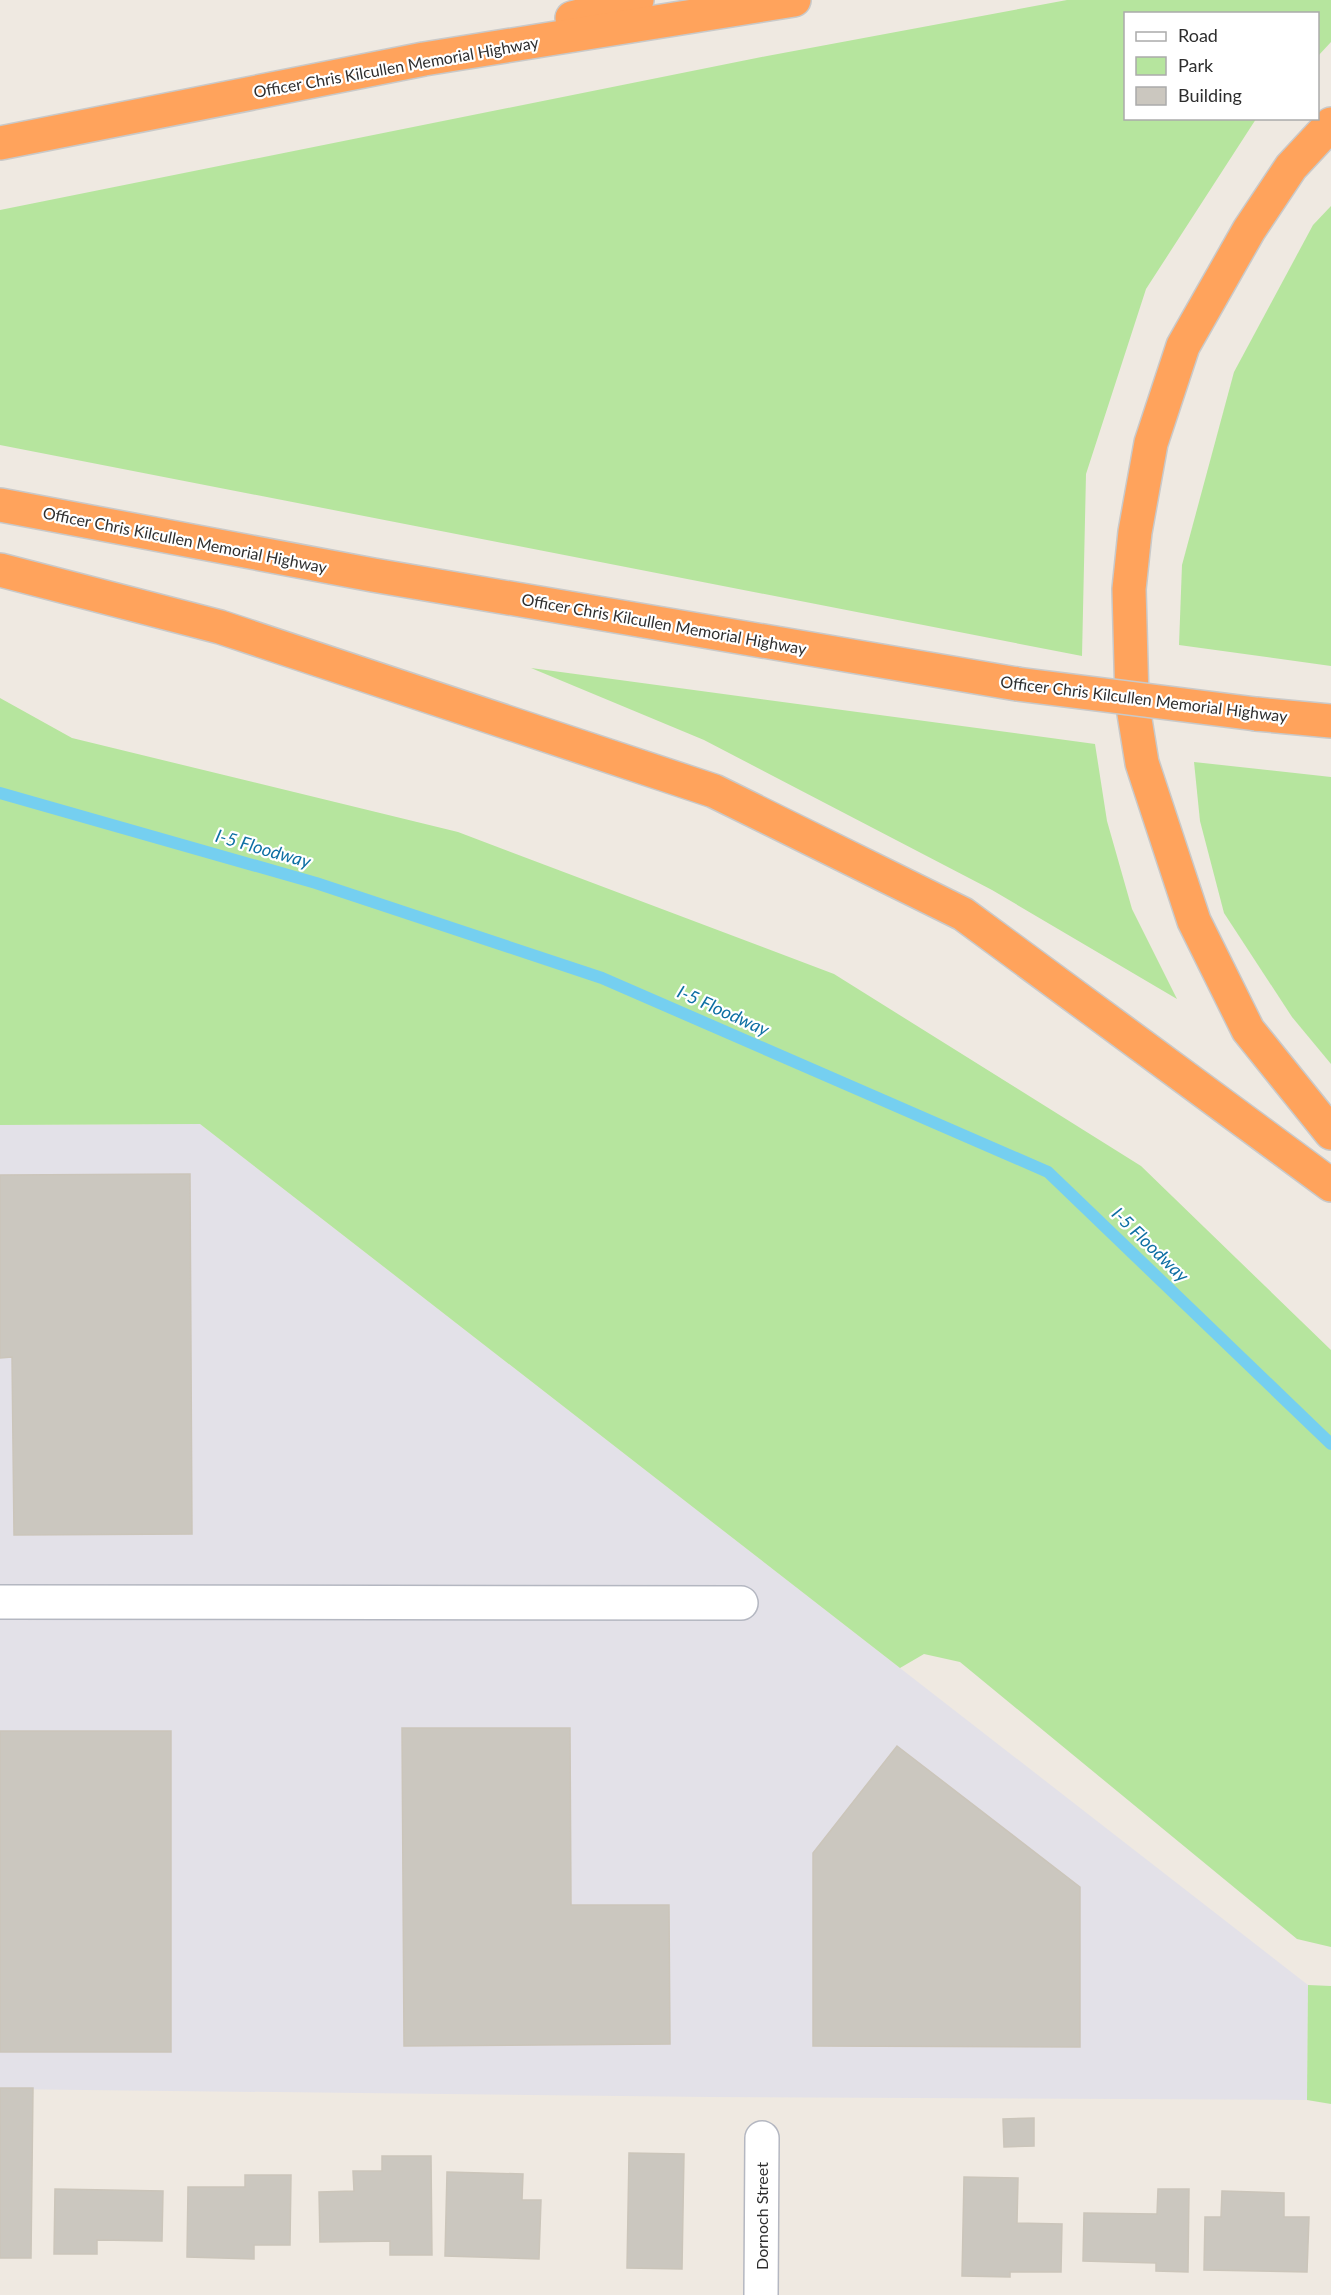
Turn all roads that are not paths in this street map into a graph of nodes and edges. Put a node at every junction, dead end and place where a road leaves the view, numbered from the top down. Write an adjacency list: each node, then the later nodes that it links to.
1 (637, 0): 3 (highway)
2 (794, 0): 3 (highway, Officer Chris Kilcullen Memorial Highway)
3 (423, 59): 5 (highway, Officer Chris Kilcullen Memorial Highway)
4 (1331, 124): 9 (highway)
5 (0, 143)
6 (0, 505): 8 (highway, Officer Chris Kilcullen Memorial Highway, bridge)
7 (0, 570): 10 (highway)
8 (1331, 721)
9 (1331, 1133)
10 (1331, 1185)
11 (0, 1602): 12 (street)
12 (741, 1603)
13 (762, 2138): 14 (street, Dornoch Street)
14 (761, 2295)

